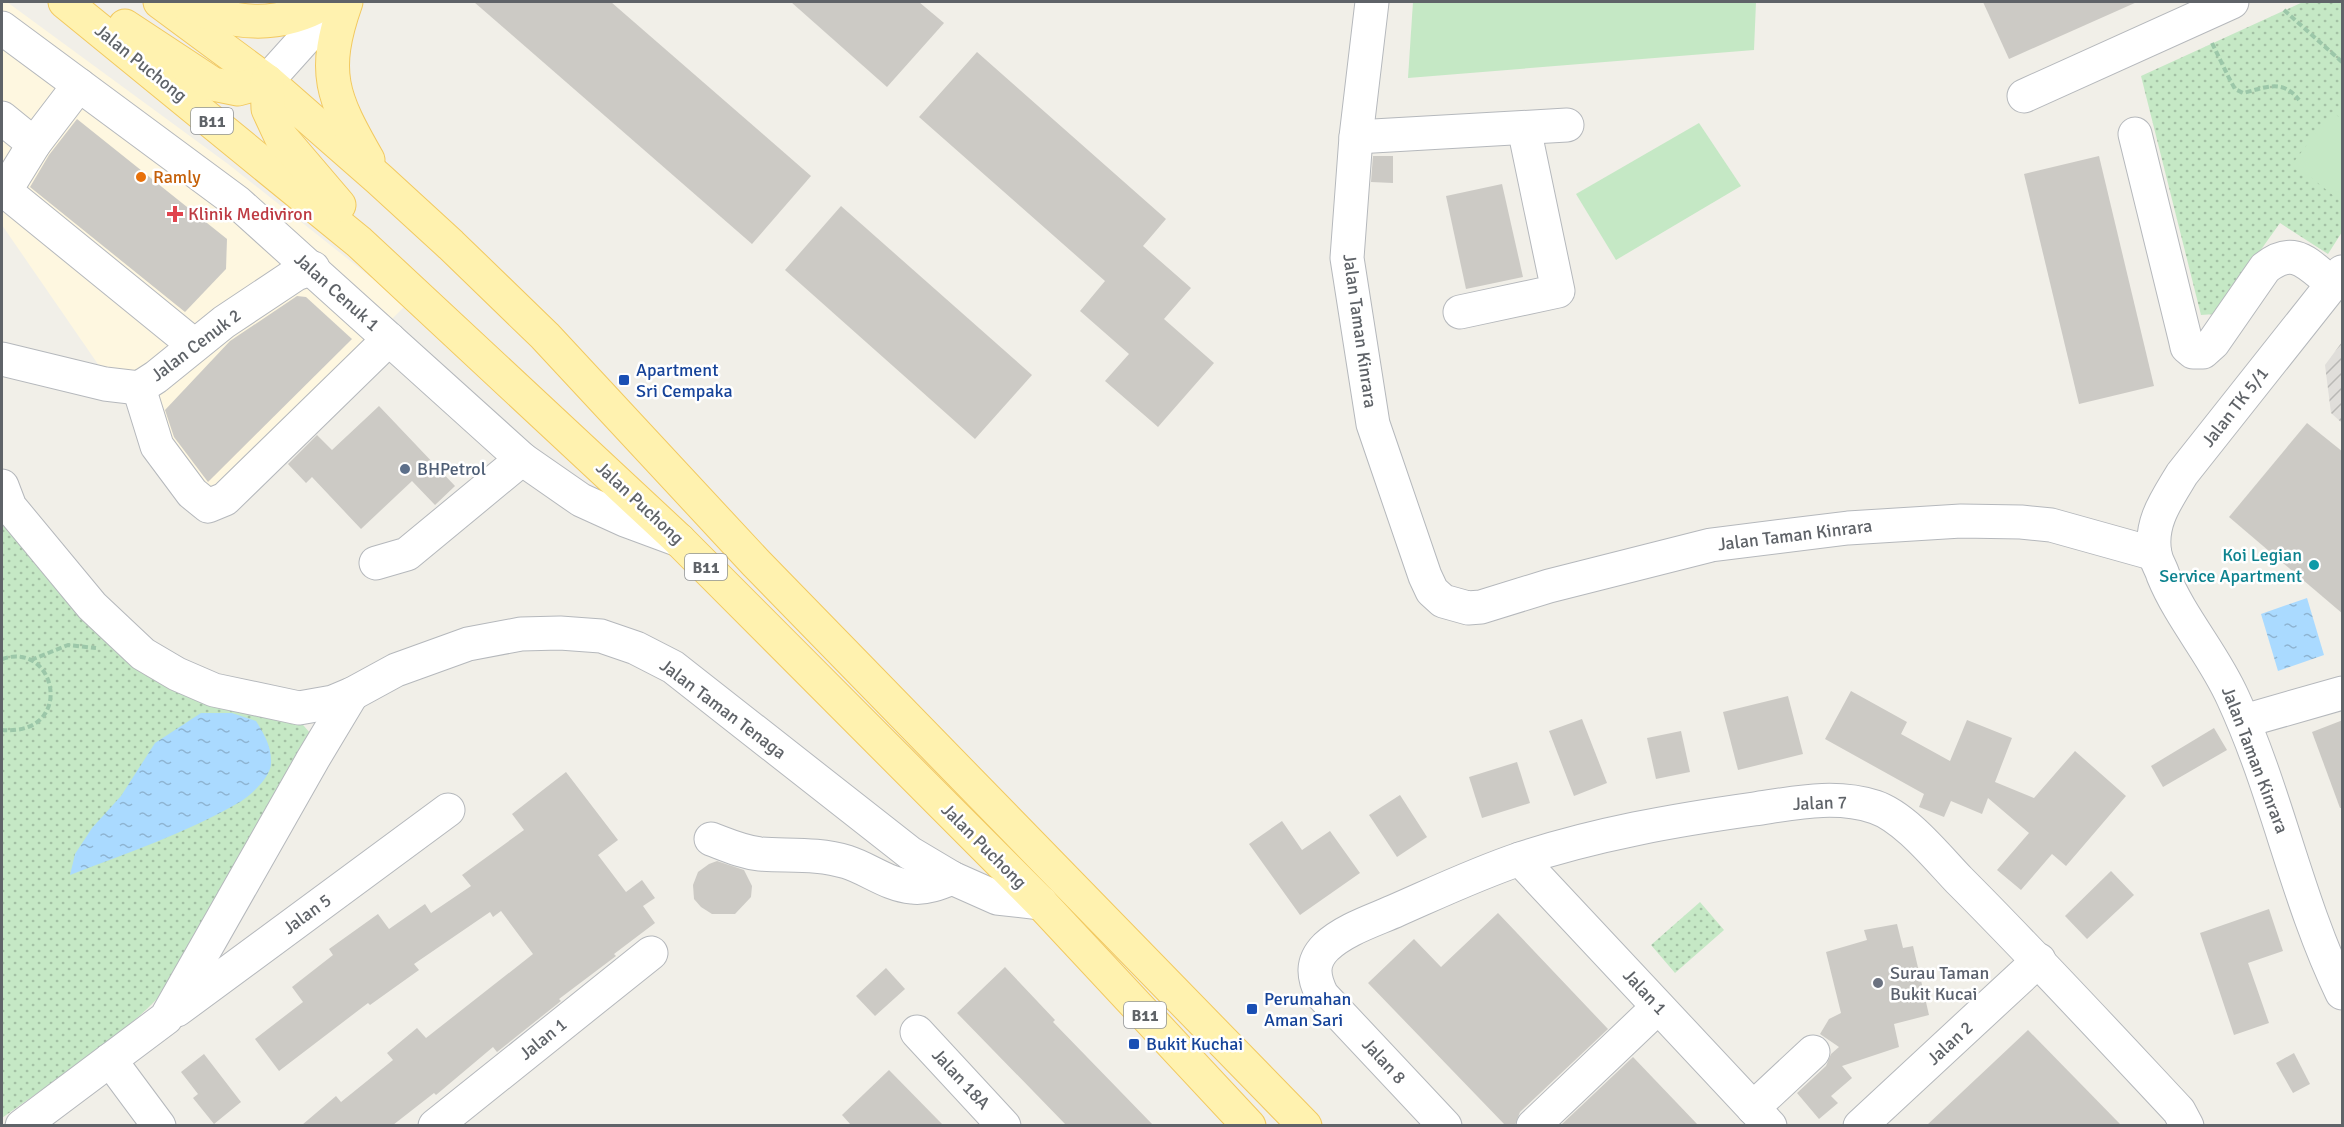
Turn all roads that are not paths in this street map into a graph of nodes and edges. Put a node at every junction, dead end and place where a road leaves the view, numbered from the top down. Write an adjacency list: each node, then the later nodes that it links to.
1 (160, 2): 10 (main road, Jalan Puchong / B11)
2 (183, 2): 3 (main road)
3 (326, 2)
4 (338, 2): 10 (street)
5 (346, 2): 19 (main road)
6 (1372, 2): 17 (street, Jalan Taman Kinrara)
7 (2232, 2): 12 (street)
8 (70, 5): 10 (main road); 20 (main road, Jalan Puchong / B11)
9 (2, 28): 11 (street, Jalan Cenuk 1)
10 (267, 81): 19 (main road, Jalan Puchong / B11); 20 (main road)
11 (79, 85): 18 (street); 21 (street, Jalan Cenuk 1)
12 (2024, 96)
13 (2, 118): 18 (street)
14 (1567, 125): 15 (street)
15 (1524, 128): 17 (street); 23 (street)
16 (2135, 134): 22 (street)
17 (1356, 137): 31 (street, Jalan Taman Kinrara)
18 (34, 144): 25 (street)
19 (379, 179): 58 (main road, Jalan Puchong / B11)
20 (359, 242): 30 (main road, Jalan Puchong / B11)
21 (312, 268): 24 (street, Jalan Cenuk 1); 25 (street, Jalan Cenuk 2)
22 (2338, 278): 31 (street, Jalan TK 5/1)
23 (1460, 312)
24 (389, 339): 27 (street); 28 (street, Jalan Cenuk 1)
25 (194, 345): 27 (street, Jalan Cenuk 2)
26 (2, 359): 27 (street, Jalan Cenuk 2)
27 (139, 388)
28 (522, 459): 30 (street, Jalan Cenuk 1); 32 (street)
29 (2, 486): 35 (street, Jalan Taman Tenaga)
30 (679, 540): 42 (main road, Jalan Puchong / B11)
31 (2155, 554): 36 (street, Jalan Taman Kinrara)
32 (376, 563)
33 (2343, 693): 36 (street)
34 (352, 694): 35 (street, Jalan Taman Tenaga); 37 (street, Jalan 5); 41 (street, Jalan Taman Tenaga)
35 (299, 708): 37 (street, Jalan 5)
36 (2244, 721): 46 (street, Jalan Taman Kinrara)
37 (313, 759): 48 (street, Jalan 5)
38 (448, 810): 48 (street, Jalan 5)
39 (711, 839): 41 (street)
40 (1520, 860): 43 (street, Jalan 7); 45 (street, Jalan 7); 47 (street, Jalan 1)
41 (952, 878): 42 (street, Jalan Taman Tenaga)
42 (1041, 903): 57 (main road, Jalan Puchong / B11)
43 (1372, 922): 59 (street, Jalan 8)
44 (651, 953): 55 (street, Jalan 1)
45 (2039, 960): 61 (street, Jalan 2); 62 (street, Jalan 7)
46 (2343, 993)
47 (1658, 1007): 52 (street, Jalan 1); 60 (street)
48 (166, 1018): 51 (street, Jalan 5)
49 (917, 1032): 56 (street, Jalan 18A)
50 (1814, 1052): 52 (street)
51 (110, 1060): 53 (street, Jalan 5); 54 (street)
52 (1762, 1117)
53 (22, 1125)
54 (159, 1125)
55 (435, 1125)
56 (1004, 1125)
57 (1249, 1125)
58 (1305, 1125)
59 (1445, 1125)
60 (1533, 1125)
61 (1860, 1125)
62 (2187, 1125)

